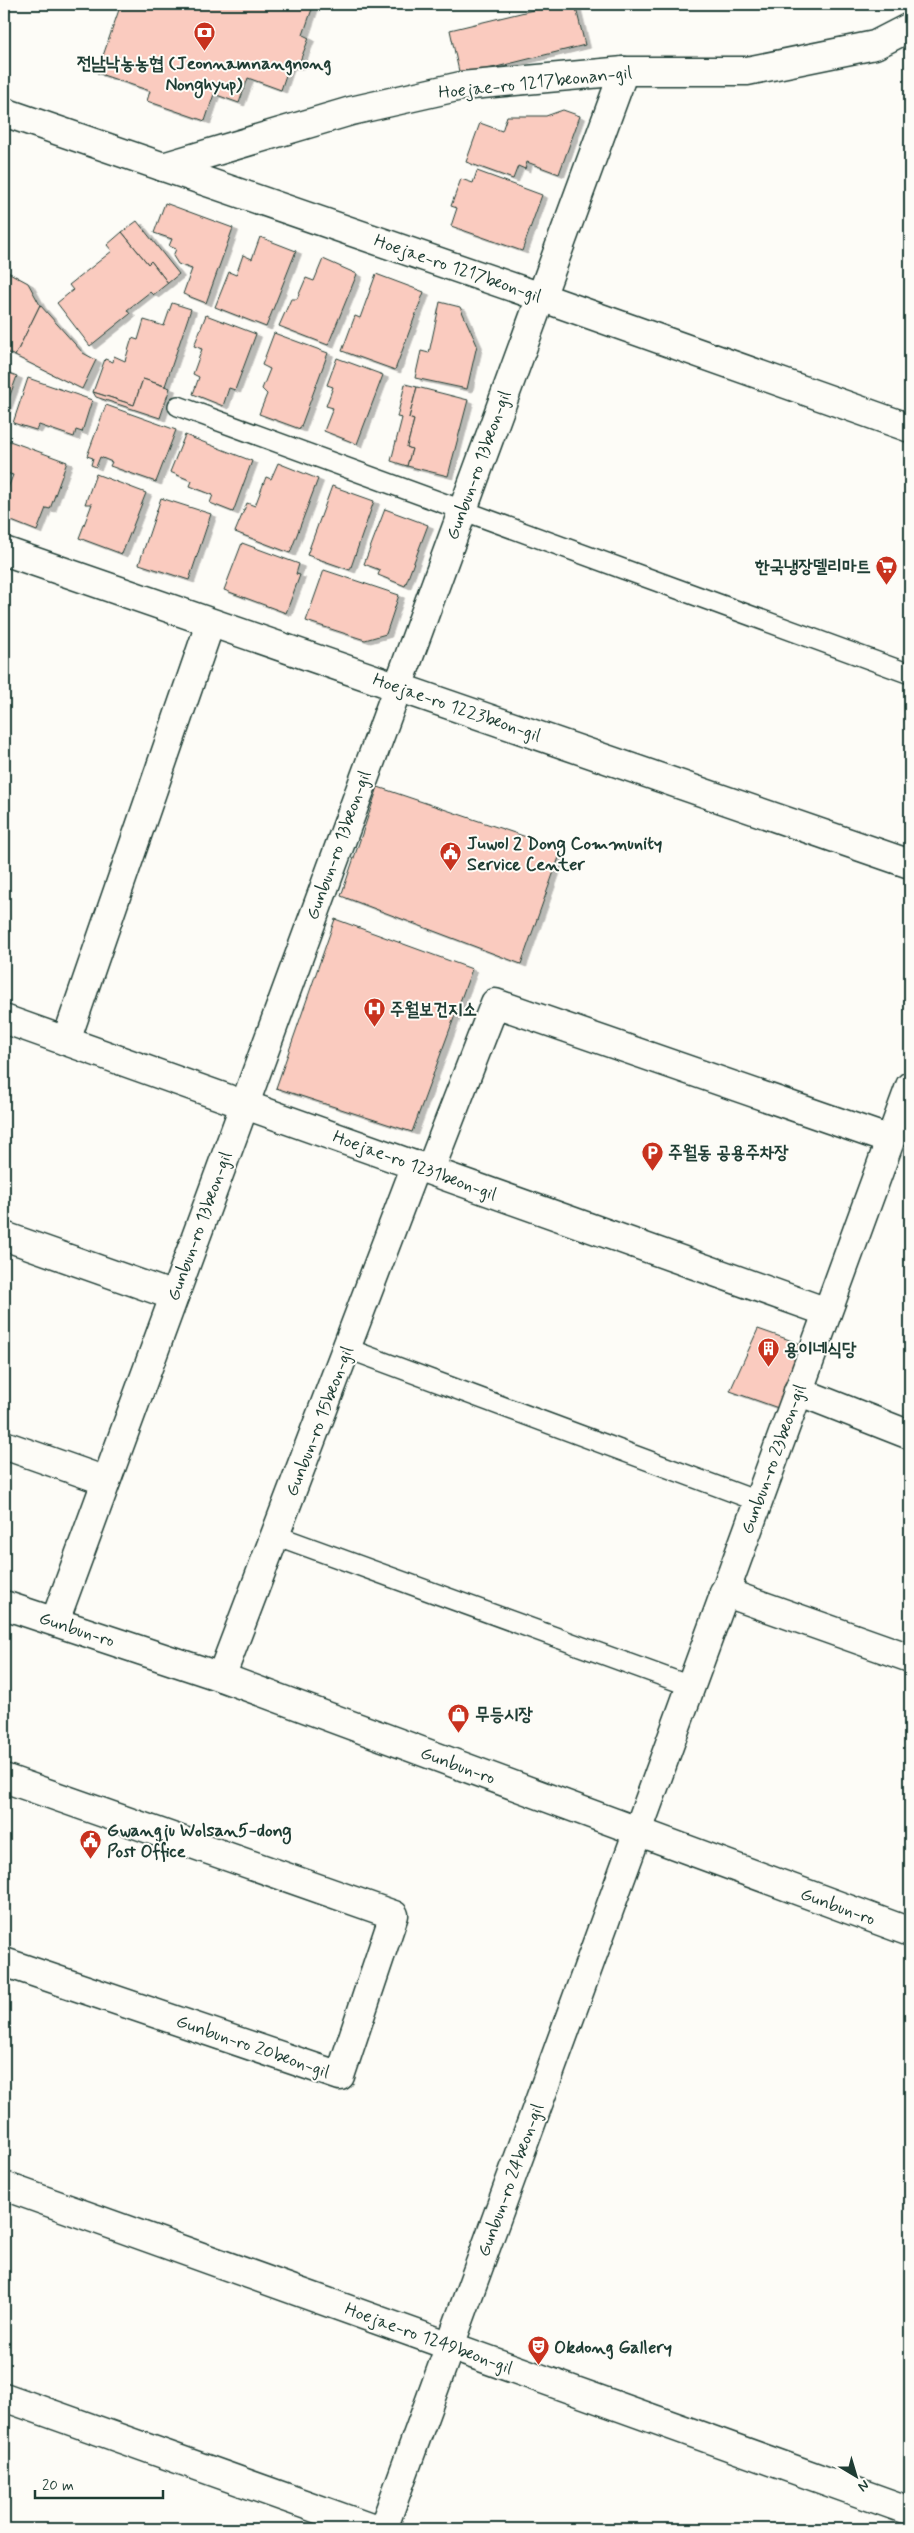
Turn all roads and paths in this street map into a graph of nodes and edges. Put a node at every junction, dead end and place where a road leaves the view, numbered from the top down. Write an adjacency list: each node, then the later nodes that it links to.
1 (910, 27): 2 (street, Hoejae-ro 1217beonan-gil)
2 (624, 71): 4 (street, Hoejae-ro 1217beonan-gil); 5 (street, Gunbun-ro 13beon-gil)
3 (4, 112): 4 (street, Hoejae-ro 1217beon-gil)
4 (163, 168): 5 (street, Hoejae-ro 1217beon-gil)
5 (541, 296): 7 (street, Hoejae-ro 1217beon-gil); 8 (street, Gunbun-ro 13beon-gil)
6 (178, 406): 8 (lane)
7 (910, 428)
8 (462, 509): 11 (lane); 12 (street, Gunbun-ro 13beon-gil)
9 (4, 551): 10 (street, Hoejae-ro 1223beon-gil)
10 (210, 624): 12 (street, Hoejae-ro 1223beon-gil); 15 (street)
11 (910, 674)
12 (396, 686): 13 (street, Hoejae-ro 1223beon-gil); 17 (street, Gunbun-ro 13beon-gil)
13 (910, 864)
14 (4, 1019): 15 (street, Hoejae-ro 1231beon-gil)
15 (66, 1041): 17 (street, Hoejae-ro 1231beon-gil)
16 (910, 1086): 18 (street, Gunbun-ro 23beon-gil)
17 (244, 1104): 19 (street, Hoejae-ro 1231beon-gil); 21 (street, Gunbun-ro 13beon-gil)
18 (890, 1140): 19 (street, Gunbun-ro 15beon-gil); 22 (street, Gunbun-ro 23beon-gil)
19 (423, 1168): 22 (street, Hoejae-ro 1231beon-gil); 23 (street, Gunbun-ro 15beon-gil)
20 (4, 1236): 21 (street)
21 (174, 1296): 27 (street, Gunbun-ro 13beon-gil)
22 (827, 1312): 24 (street, Gunbun-ro 23beon-gil)
23 (346, 1348): 28 (lane); 29 (street, Gunbun-ro 15beon-gil)
24 (798, 1391): 25 (street); 28 (street, Gunbun-ro 23beon-gil)
25 (910, 1435)
26 (4, 1445): 27 (street)
27 (106, 1481): 32 (street, Gunbun-ro 13beon-gil)
28 (757, 1501): 30 (street, Gunbun-ro 23beon-gil)
29 (275, 1535): 34 (street, Gunbun-ro 15beon-gil); 35 (lane)
30 (724, 1592): 33 (street); 35 (street, Gunbun-ro 23beon-gil)
31 (4, 1605): 32 (street, Gunbun-ro)
32 (55, 1621): 34 (street, Gunbun-ro)
33 (910, 1658)
34 (221, 1677): 37 (street, Gunbun-ro)
35 (690, 1686): 37 (street, Gunbun-ro 23beon-gil)
36 (4, 1778): 39 (street, Gunbun-ro 20beon-gil)
37 (636, 1832): 38 (street, Gunbun-ro); 41 (street, Gunbun-ro 24beon-gil)
38 (910, 1932)
39 (6, 1962)
40 (4, 2186): 41 (street, Hoejae-ro 1249beon-gil)
41 (450, 2346): 43 (street, Hoejae-ro 1249beon-gil); 45 (street, Gunbun-ro 24beon-gil)
42 (4, 2398): 44 (street)
43 (910, 2511)
44 (374, 2529)
45 (383, 2529)

